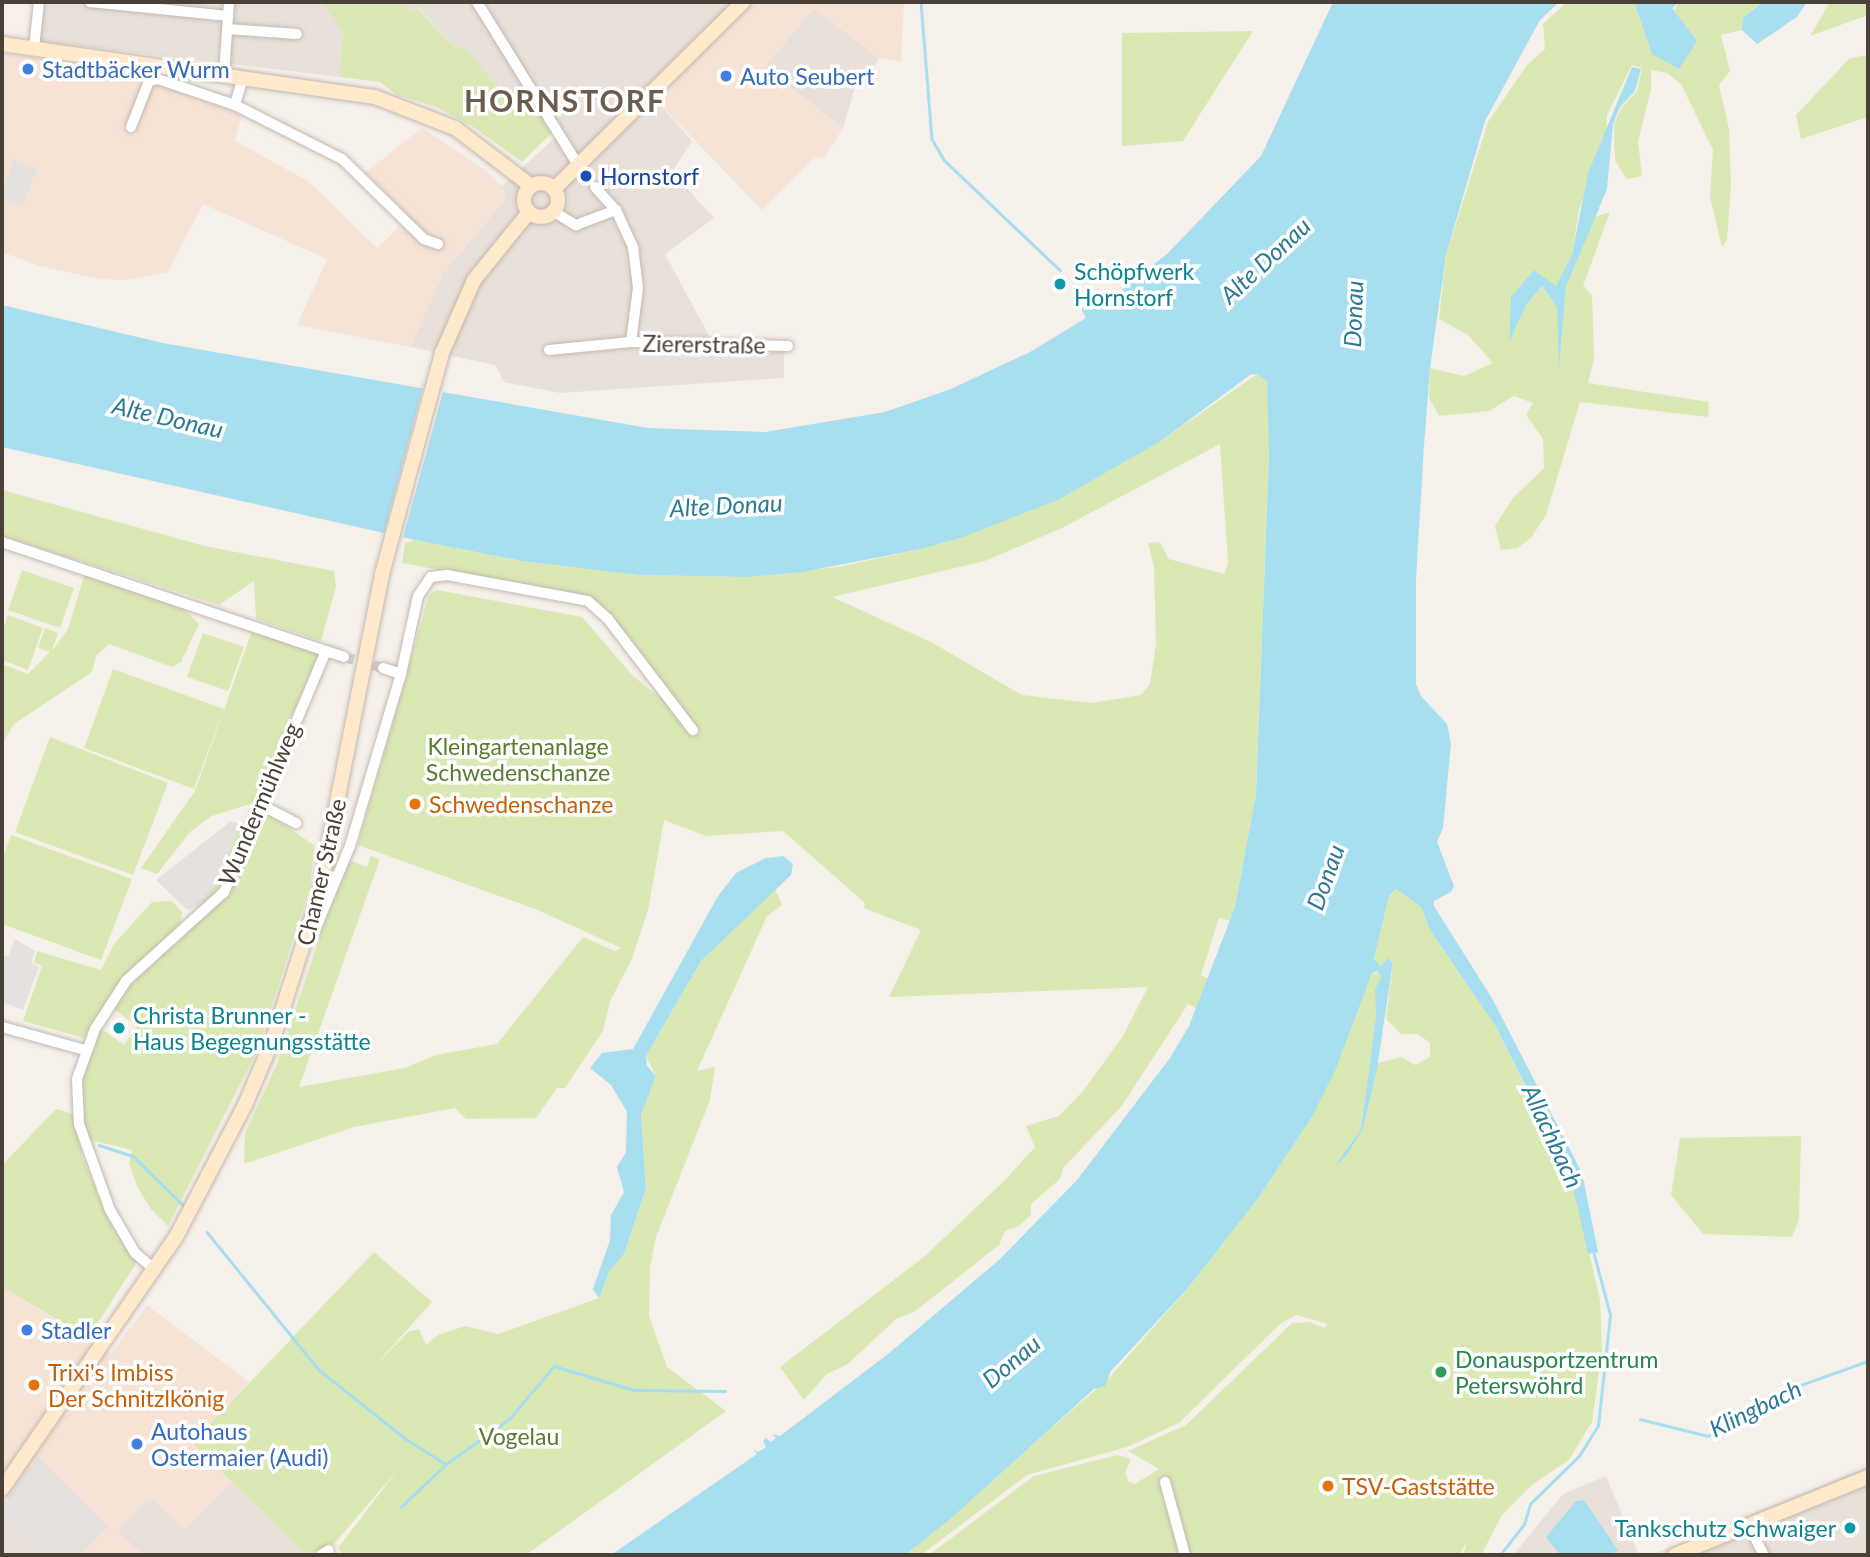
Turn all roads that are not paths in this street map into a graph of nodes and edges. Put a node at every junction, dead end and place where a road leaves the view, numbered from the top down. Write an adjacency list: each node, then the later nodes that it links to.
1 (38, 2): 10 (street)
2 (90, 2): 6 (street)
3 (229, 2): 6 (street)
4 (477, 2): 15 (street)
5 (743, 2): 15 (main road)
6 (228, 16): 7 (street)
7 (227, 29): 8 (street); 11 (street)
8 (297, 34)
9 (2, 44): 10 (main road)
10 (34, 48): 11 (main road)
11 (223, 74): 12 (main road)
12 (243, 77): 13 (street); 16 (main road)
13 (235, 105): 14 (street); 21 (street)
14 (131, 127)
15 (565, 178): 16 (main road); 20 (main road)
16 (531, 186): 19 (main road)
17 (595, 187): 18 (street, Ziererstraße)
18 (617, 210): 20 (street); 22 (street, Ziererstraße)
19 (529, 212): 20 (main road); 33 (main road, Chamer Straße)
20 (554, 212)
21 (438, 244)
22 (631, 342): 23 (street, Ziererstraße); 24 (street)
23 (788, 346)
24 (549, 350)
25 (2, 542): 26 (street)
26 (326, 651): 27 (street); 31 (street, Wundermühlweg)
27 (344, 657)
28 (383, 668): 29 (street)
29 (401, 674): 30 (street); 33 (street)
30 (693, 730)
31 (259, 804): 32 (street); 35 (street, Wundermühlweg)
32 (296, 823)
33 (287, 1002): 36 (main road, Chamer Straße)
34 (2, 1027): 35 (street)
35 (85, 1050): 36 (street, Wundermühlweg)
36 (155, 1270): 39 (main road, Chamer Straße)
37 (1868, 1477): 40 (main road)
38 (1165, 1482): 41 (street)
39 (2, 1489)
40 (1750, 1528): 42 (main road); 43 (street)
41 (1185, 1555)
42 (1675, 1555)
43 (1764, 1555)

